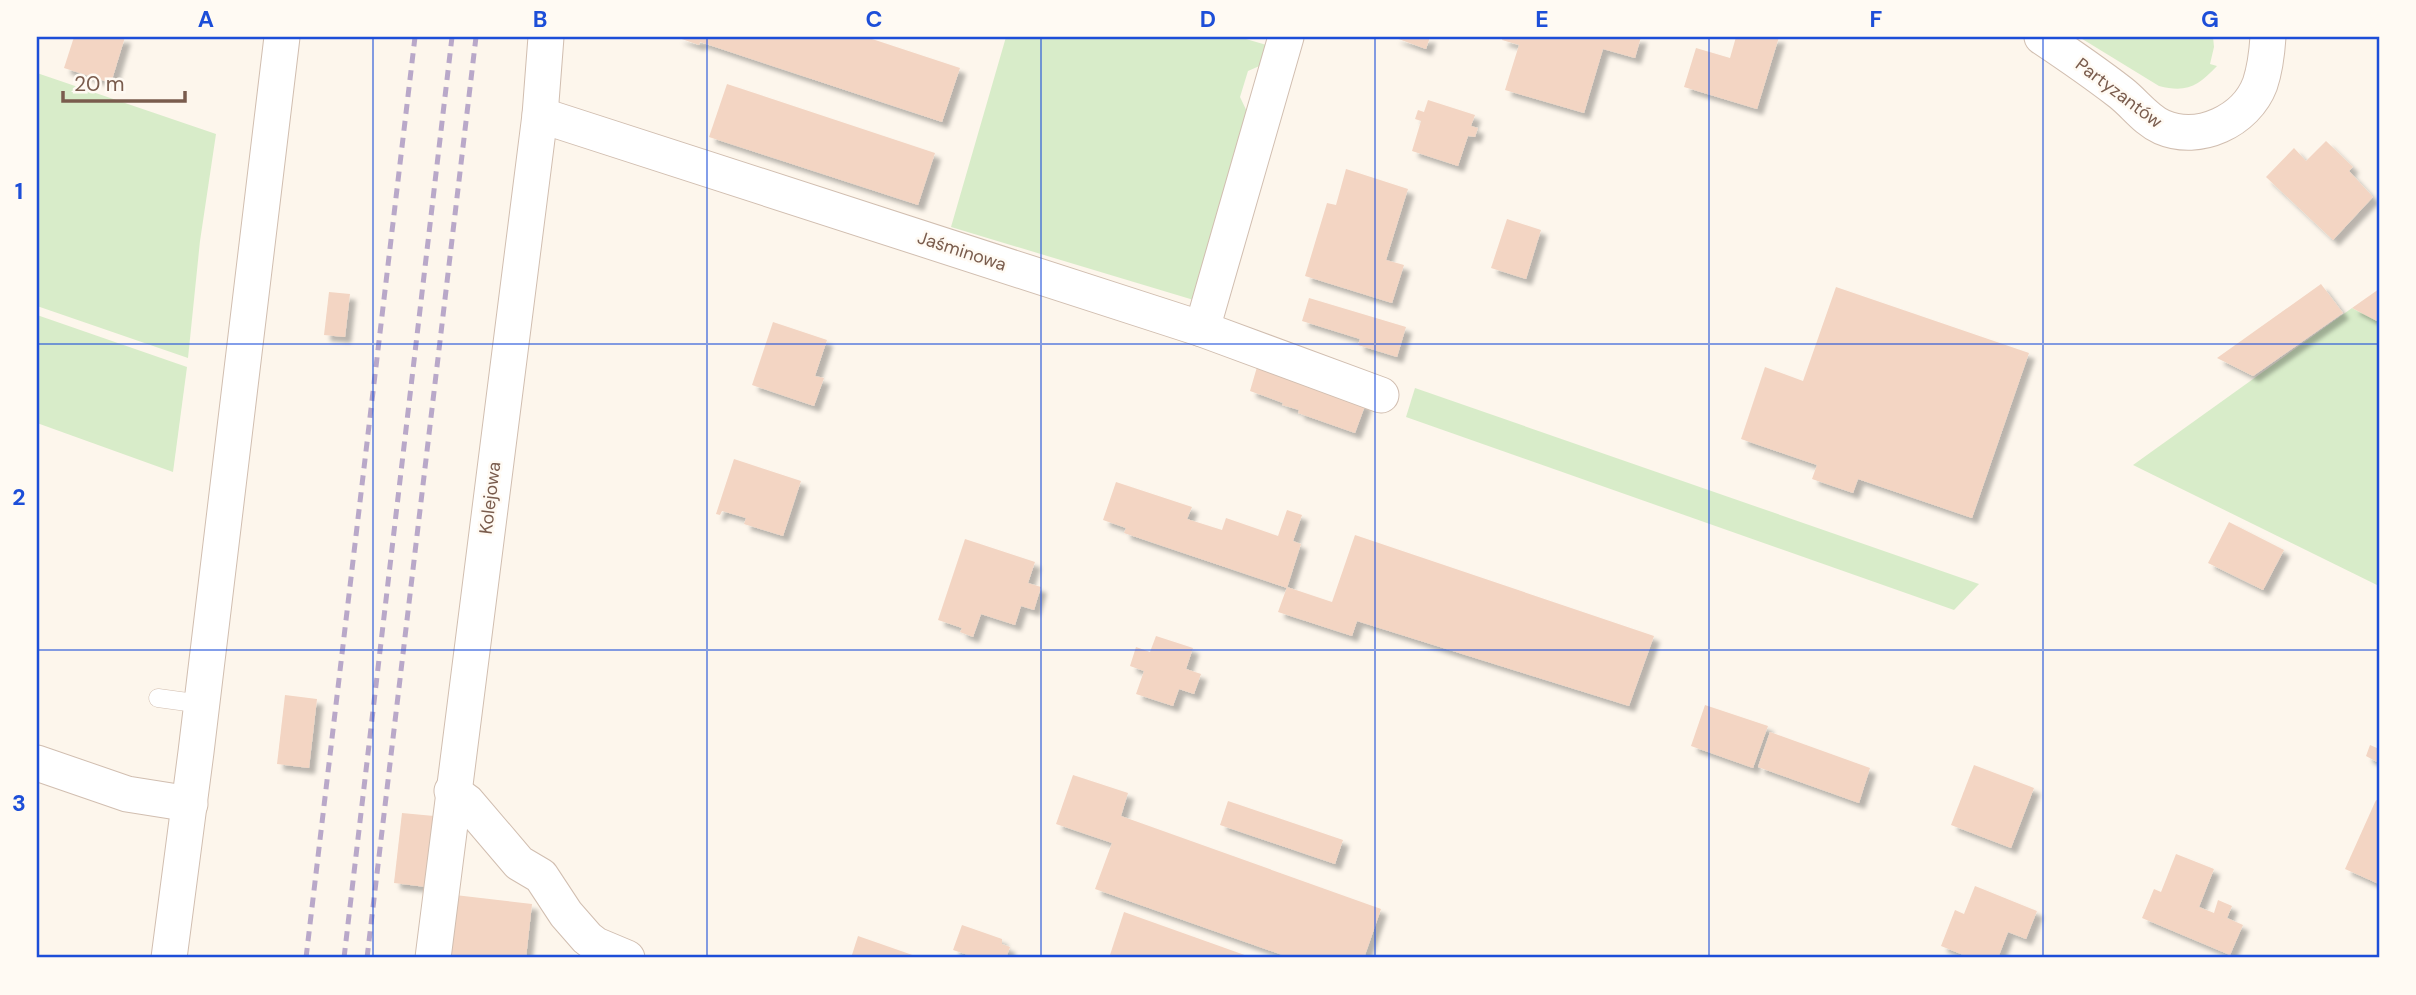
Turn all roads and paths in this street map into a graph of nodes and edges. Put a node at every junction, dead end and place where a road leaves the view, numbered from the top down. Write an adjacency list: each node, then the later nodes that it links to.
1 (282, 37): 10 (street)
2 (546, 37): 6 (street, Kolejowa)
3 (1286, 37): 7 (street)
4 (2042, 37): 5 (street, Partyzantów)
5 (2268, 37)
6 (540, 115): 7 (street, Jaśminowa); 12 (street, Kolejowa)
7 (1202, 329): 8 (street, Jaśminowa)
8 (1381, 395)
9 (158, 698): 10 (lane)
10 (202, 704): 13 (street)
11 (37, 763): 13 (street)
12 (452, 791): 14 (street); 16 (street, Kolejowa)
13 (190, 804): 15 (street)
14 (618, 955)
15 (169, 958)
16 (433, 958)

